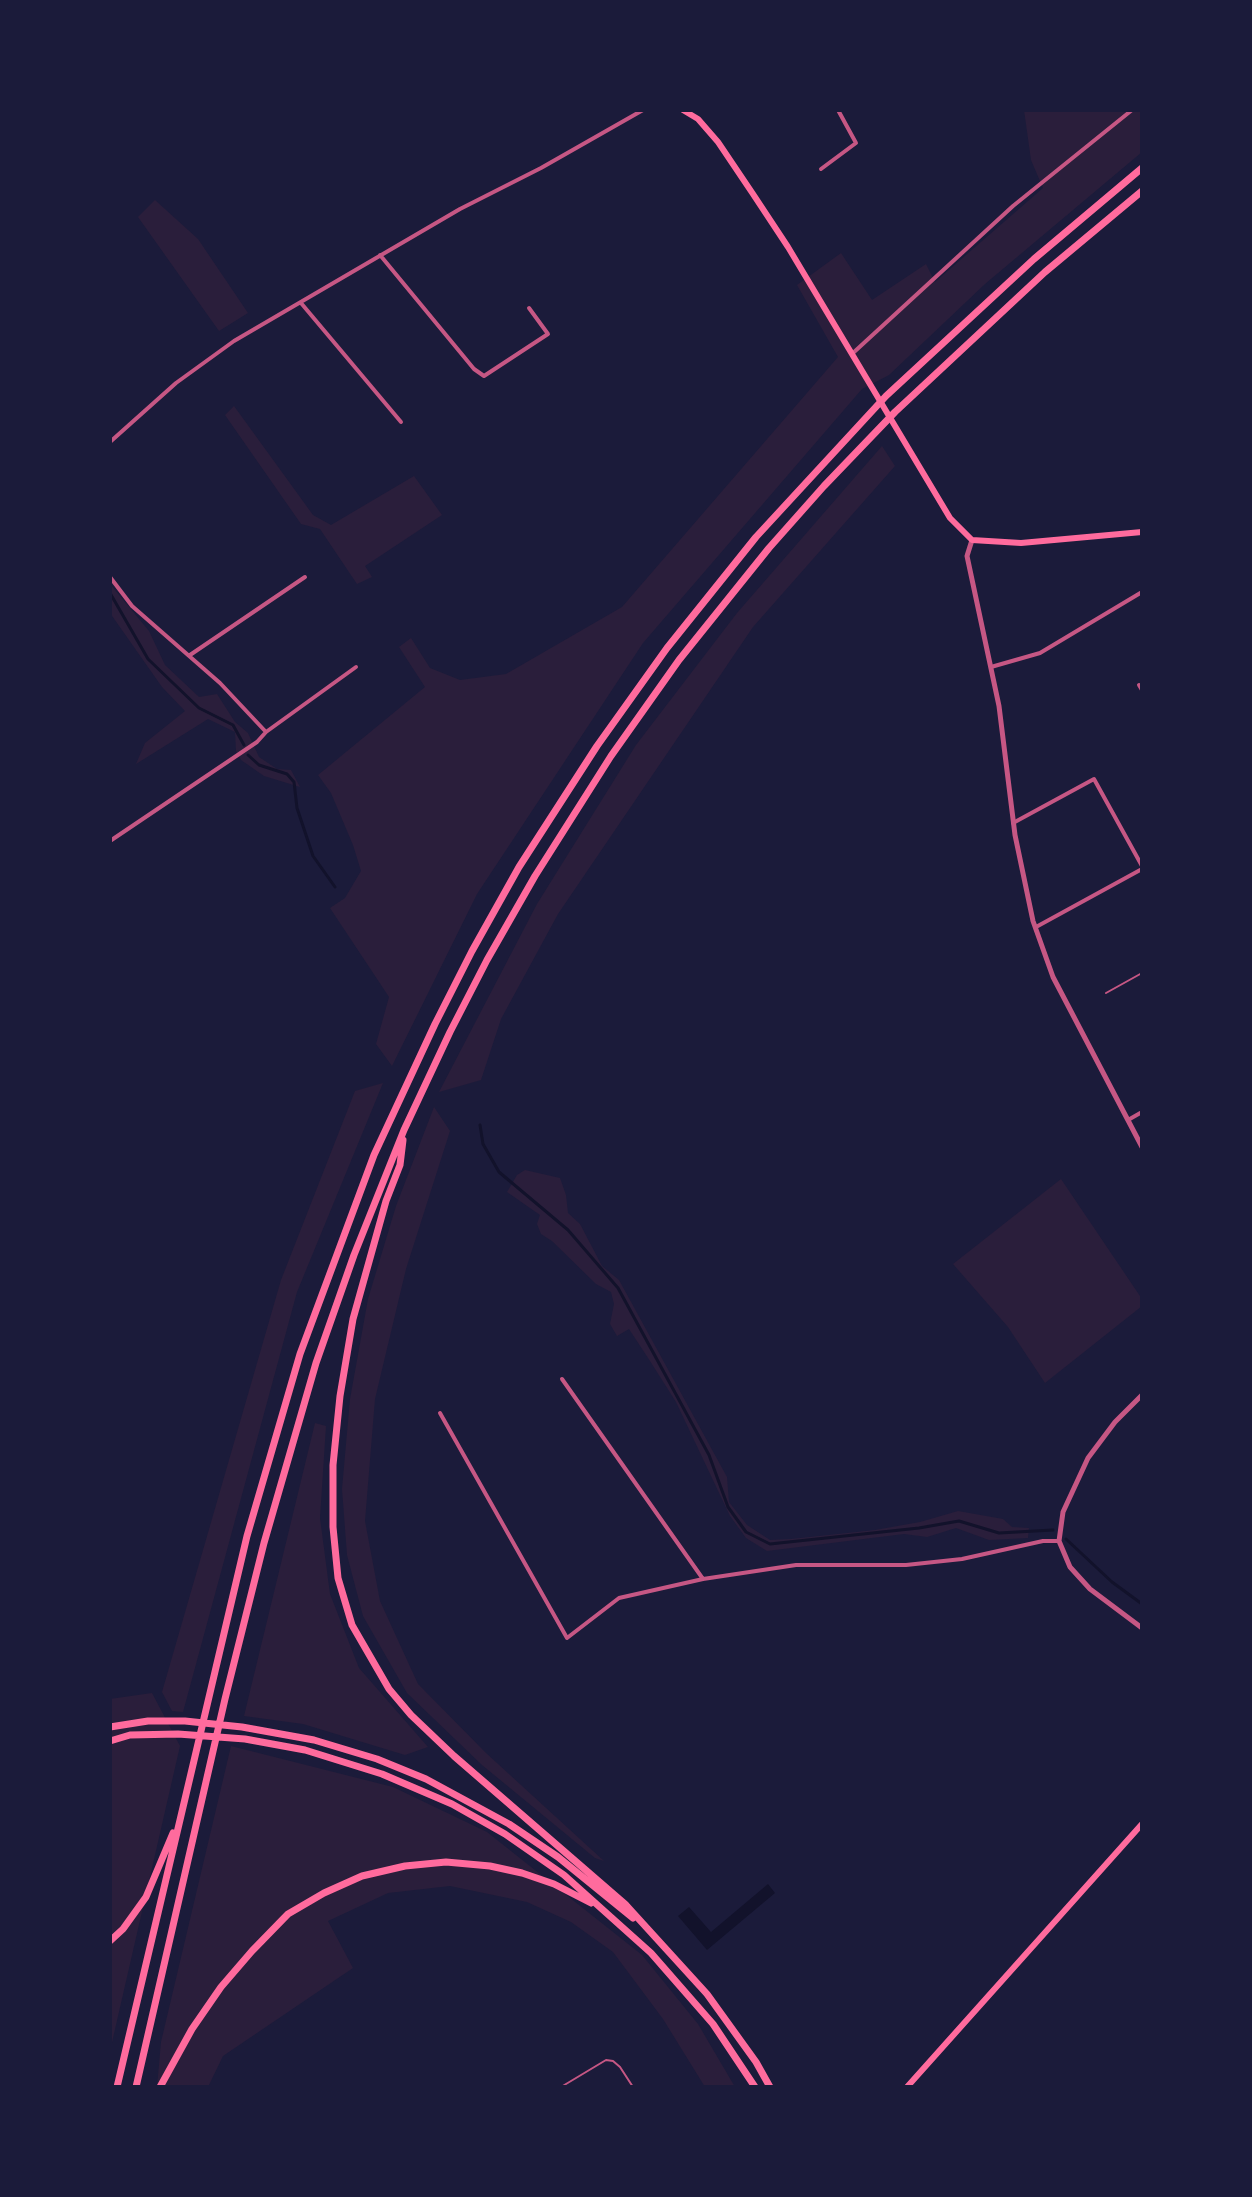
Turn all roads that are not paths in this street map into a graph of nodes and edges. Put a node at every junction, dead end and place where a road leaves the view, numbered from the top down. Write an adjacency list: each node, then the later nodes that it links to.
1 (643, 110): 8 (street)
2 (683, 110): 11 (main road)
3 (838, 110): 6 (street)
4 (1132, 110): 11 (street)
5 (1142, 168): 41 (highway)
6 (821, 169)
7 (1142, 191): 31 (highway)
8 (380, 255): 9 (street); 10 (street)
9 (301, 303): 12 (street); 13 (street)
10 (529, 308)
11 (851, 355): 15 (main road)
12 (401, 422)
13 (110, 442)
14 (1142, 532): 15 (main road)
15 (972, 540): 21 (street)
16 (110, 577): 19 (street)
17 (305, 577): 19 (street)
18 (1142, 592): 21 (street)
19 (190, 655): 22 (street)
20 (356, 667): 22 (street)
21 (991, 667): 23 (street)
22 (266, 732): 24 (street)
23 (1013, 823): 25 (street); 26 (street)
24 (110, 841)
25 (1142, 868): 26 (street)
26 (1036, 927): 30 (street)
27 (1142, 973): 28 (lane)
28 (1106, 993)
29 (1142, 1112): 30 (street)
30 (1128, 1120): 32 (street)
31 (404, 1130): 45 (highway); 48 (highway)
32 (1142, 1147)
33 (562, 1379): 37 (street)
34 (1142, 1395): 36 (street)
35 (440, 1413): 37 (street)
36 (1059, 1541): 37 (street); 38 (street)
37 (703, 1579)
38 (1142, 1628)
39 (110, 1727): 45 (highway)
40 (110, 1741): 44 (highway)
41 (179, 1820): 46 (highway); 47 (highway)
42 (1142, 1824): 43 (main road)
43 (1138, 1832): 54 (main road)
44 (600, 1908): 49 (highway); 52 (highway)
45 (656, 1938): 53 (highway)
46 (110, 1941)
47 (117, 2087)
48 (136, 2087)
49 (160, 2087)
50 (561, 2087): 51 (lane)
51 (633, 2087)
52 (755, 2087)
53 (770, 2087)
54 (907, 2087)

